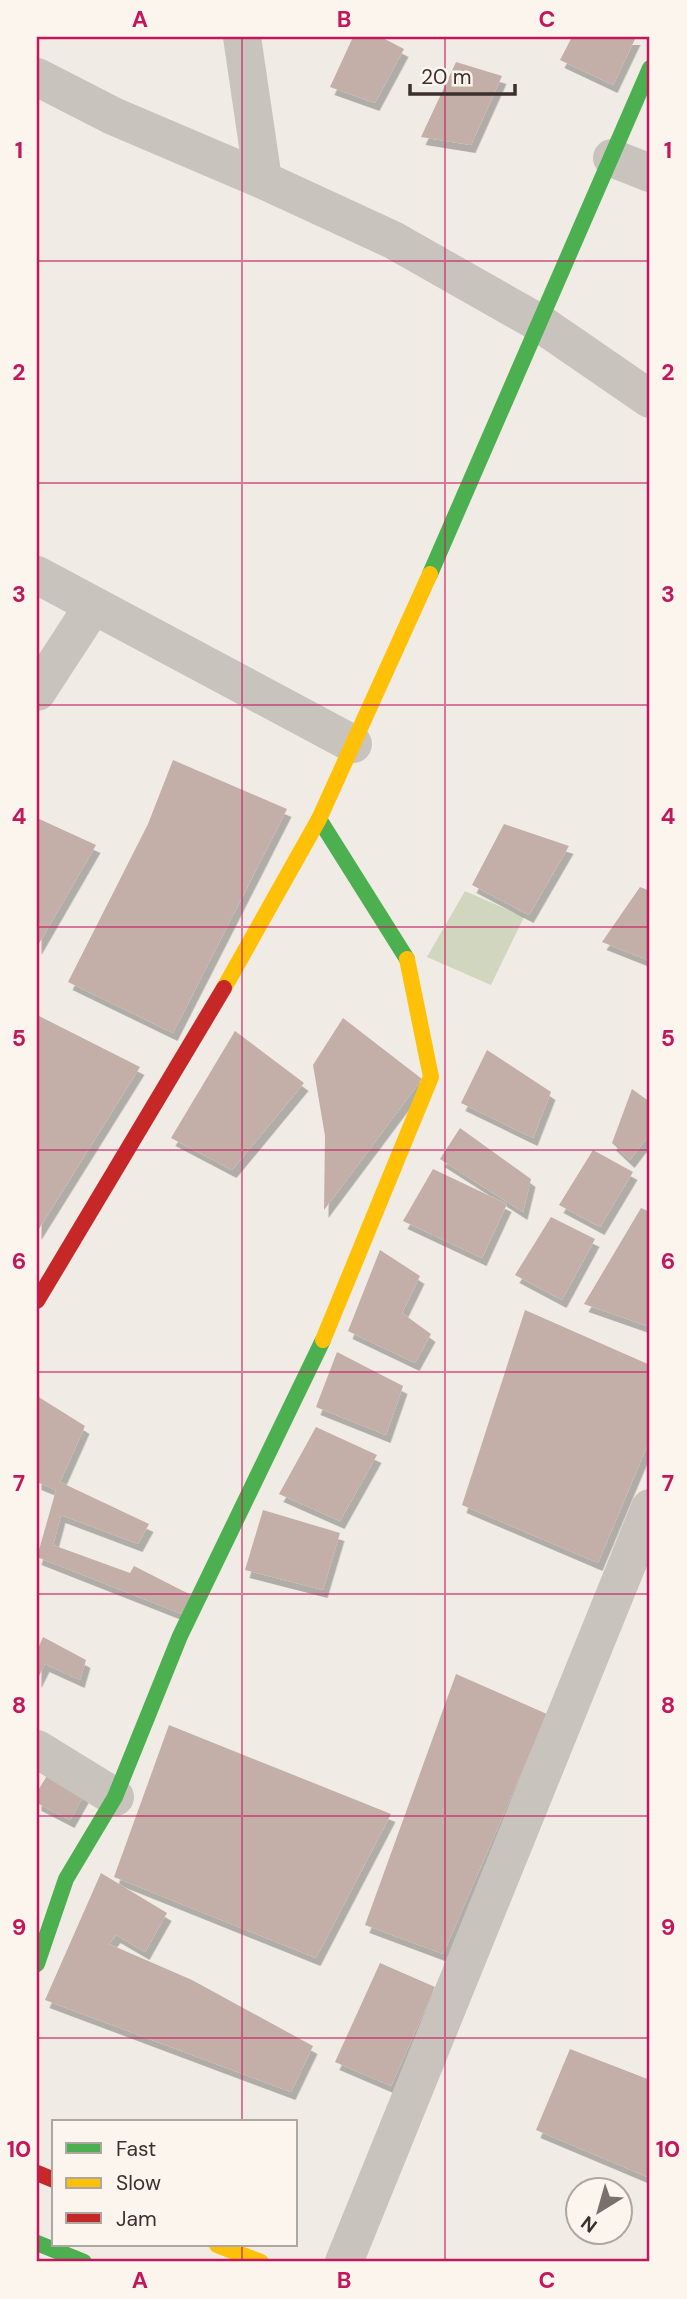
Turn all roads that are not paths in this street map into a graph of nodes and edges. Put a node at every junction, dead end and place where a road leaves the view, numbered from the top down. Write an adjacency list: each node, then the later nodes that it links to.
1 (242, 37): 6 (street)
2 (650, 68): 4 (street)
3 (37, 77): 6 (street)
4 (612, 158): 5 (street); 7 (street)
5 (650, 173)
6 (263, 180): 7 (street)
7 (541, 324): 8 (street); 12 (street)
8 (650, 399)
9 (37, 575): 10 (street)
10 (93, 606): 11 (street); 12 (street)
11 (37, 692)
12 (353, 744): 13 (street)
13 (319, 819): 14 (street); 17 (street)
14 (43, 1279)
15 (650, 1508): 23 (street)
16 (37, 1749): 17 (street)
17 (114, 1797): 18 (street)
18 (37, 1964)
19 (37, 2243): 21 (street)
20 (220, 2246): 22 (street)
21 (84, 2262)
22 (261, 2262)
23 (344, 2262)

